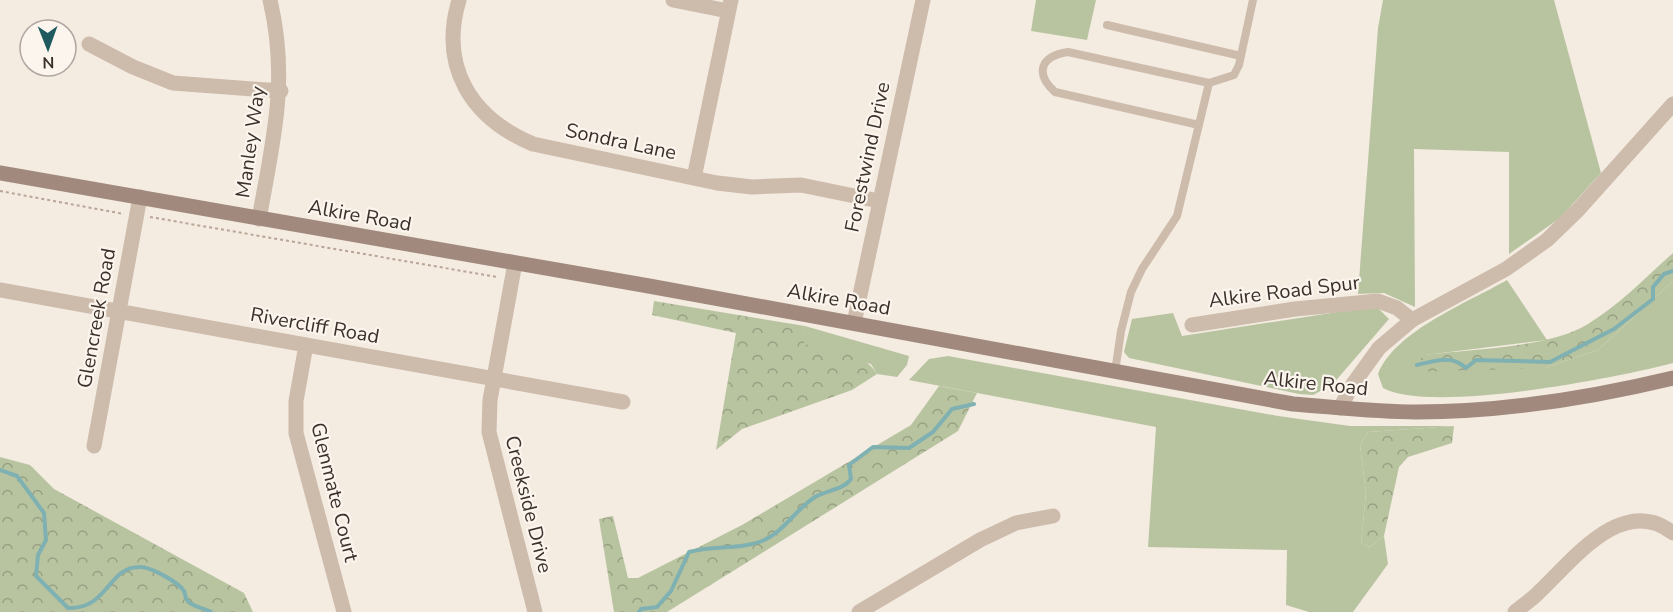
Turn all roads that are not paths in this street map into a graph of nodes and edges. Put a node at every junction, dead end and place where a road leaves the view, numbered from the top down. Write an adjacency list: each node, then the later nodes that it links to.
1 (270, 0): 11 (street, Manley Way)
2 (459, 0): 15 (street, Sondra Lane)
3 (673, 0): 6 (street)
4 (922, 0): 17 (street, Forestwind Drive)
5 (1253, 0): 9 (lane)
6 (729, 6): 15 (street)
7 (1107, 25): 9 (lane)
8 (89, 44): 11 (street)
9 (1241, 56): 10 (lane)
10 (1209, 83): 13 (lane); 13 (lane)
11 (280, 91): 18 (street, Manley Way)
12 (1673, 104): 22 (street)
13 (1199, 125): 26 (lane)
14 (0, 173): 16 (main road, Alkire Road)
15 (694, 178): 17 (street, Sondra Lane)
16 (140, 197): 18 (main road, Alkire Road); 21 (street, Glencreek Road)
17 (879, 201): 23 (street, Forestwind Drive)
18 (259, 219): 19 (main road, Alkire Road)
19 (515, 263): 23 (main road, Alkire Road); 28 (street, Creekside Drive)
20 (0, 290): 21 (street, Rivercliff Road)
21 (118, 311): 25 (street, Rivercliff Road); 31 (street, Glencreek Road)
22 (1412, 320): 24 (street, Alkire Road Spur); 30 (street)
23 (854, 323): 26 (main road, Alkire Road)
24 (1192, 325)
25 (306, 345): 28 (street, Rivercliff Road); 35 (street, Glenmate Court)
26 (1115, 372): 30 (main road, Alkire Road)
27 (1673, 378): 30 (main road, Alkire Road)
28 (494, 380): 29 (street, Rivercliff Road); 36 (street, Creekside Drive)
29 (623, 402)
30 (1340, 408)
31 (94, 446)
32 (1053, 516): 34 (street)
33 (1673, 532): 38 (street)
34 (876, 608): 37 (street)
35 (344, 612)
36 (535, 612)
37 (859, 612)
38 (1515, 612)

